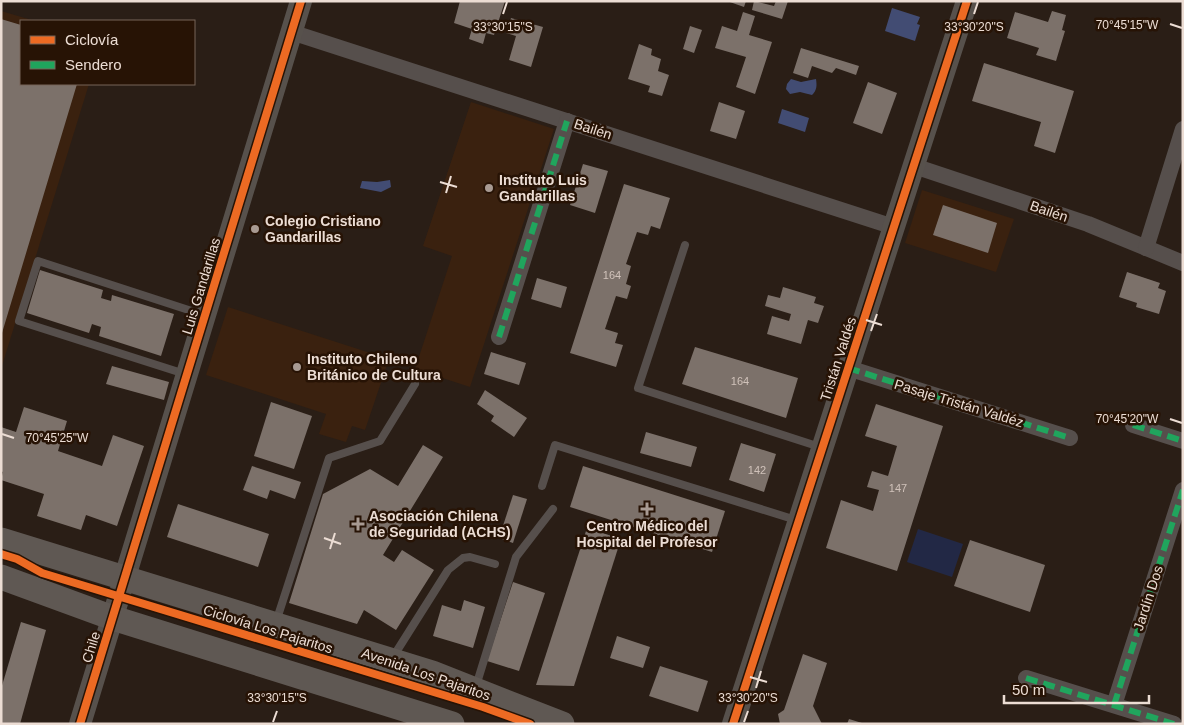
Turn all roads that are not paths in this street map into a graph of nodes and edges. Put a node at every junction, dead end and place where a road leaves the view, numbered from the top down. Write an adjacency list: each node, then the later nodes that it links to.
1 (301, 1): 3 (street, Luis Gandarillas)
2 (967, 1): 6 (street, Tristán Valdés)
3 (292, 32): 4 (street, Bailén); 11 (street, Luis Gandarillas)
4 (567, 121): 7 (street, Bailén); 12 (street)
5 (1183, 129): 9 (street)
6 (914, 166): 7 (street, Tristán Valdés); 9 (street, Bailén)
7 (894, 228): 13 (street, Tristán Valdés)
8 (685, 245): 19 (lane)
9 (1146, 248): 10 (street, Bailén)
10 (1183, 263)
11 (206, 315): 14 (street, Luis Gandarillas); 14 (lane)
12 (499, 337)
13 (848, 368): 17 (street, Pasaje Tristán Valdéz); 19 (street, Tristán Valdés)
14 (188, 375): 27 (street, Luis Gandarillas)
15 (415, 384): 29 (lane)
16 (1133, 425): 18 (street)
17 (1070, 438)
18 (1183, 441)
19 (822, 447): 23 (street, Tristán Valdés)
20 (542, 486): 23 (lane)
21 (1183, 490): 33 (street, Jardín Dos)
22 (553, 509): 32 (lane)
23 (798, 521): 37 (street, Tristán Valdés)
24 (1, 540): 27 (main road, Avenida Los Pajaritos)
25 (495, 564): 30 (lane)
26 (1, 577): 28 (main road)
27 (124, 578): 28 (street, Chile); 29 (main road, Avenida Los Pajaritos)
28 (113, 618): 34 (street, Chile); 35 (main road)
29 (275, 624): 30 (main road, Avenida Los Pajaritos)
30 (390, 660): 32 (main road, Avenida Los Pajaritos)
31 (1026, 678): 33 (street)
32 (474, 690): 36 (main road, Avenida Los Pajaritos)
33 (1114, 705): 38 (street)
34 (80, 724)
35 (452, 724)
36 (562, 724)
37 (733, 724)
38 (1174, 724)

